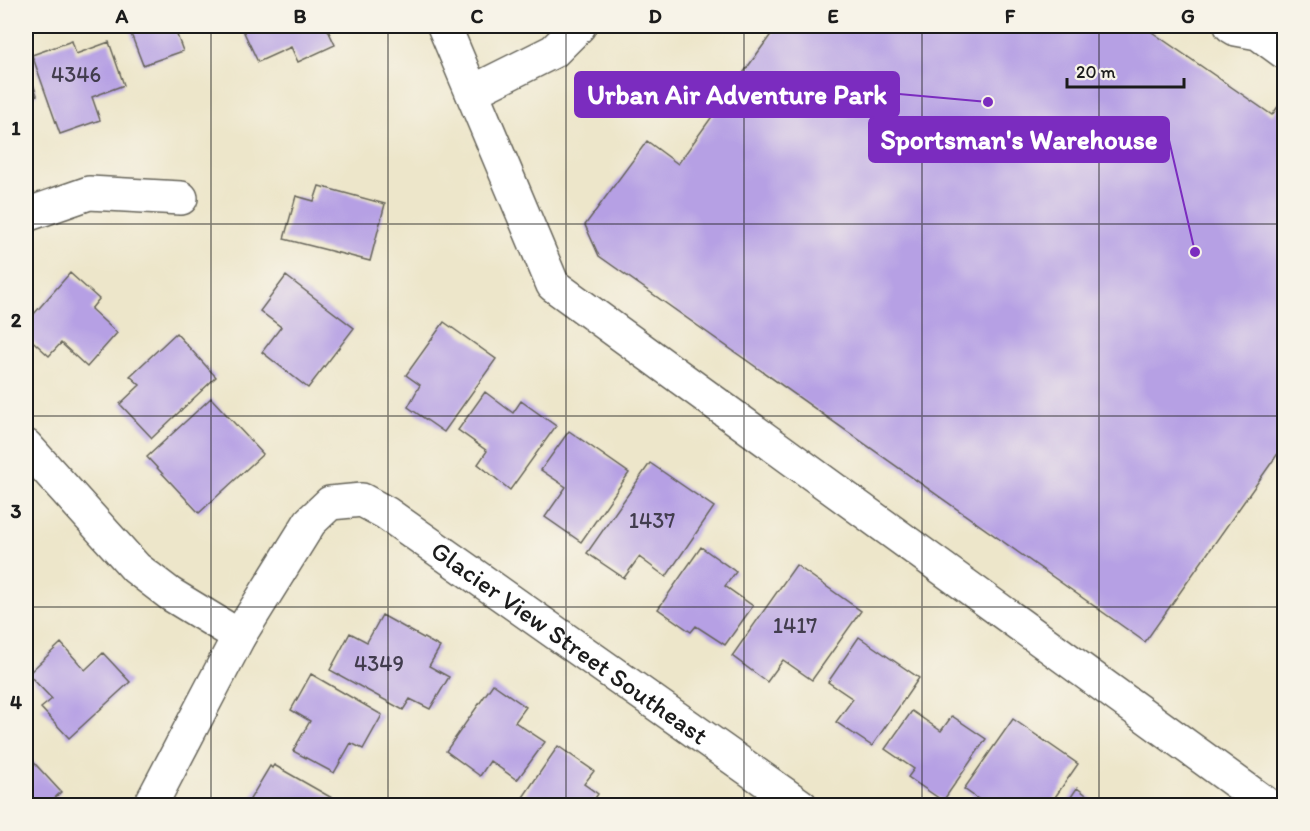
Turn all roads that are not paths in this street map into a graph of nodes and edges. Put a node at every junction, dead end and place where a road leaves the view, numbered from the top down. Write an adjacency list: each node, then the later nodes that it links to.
1 (444, 26): 5 (street)
2 (579, 26): 5 (street)
3 (1231, 26): 4 (street)
4 (1284, 52)
5 (472, 92): 12 (street)
6 (181, 198): 7 (street)
7 (26, 216)
8 (26, 446): 9 (street)
9 (239, 636): 10 (street); 11 (street, Glacier View Street Southeast)
10 (150, 806)
11 (801, 806)
12 (1269, 806)

